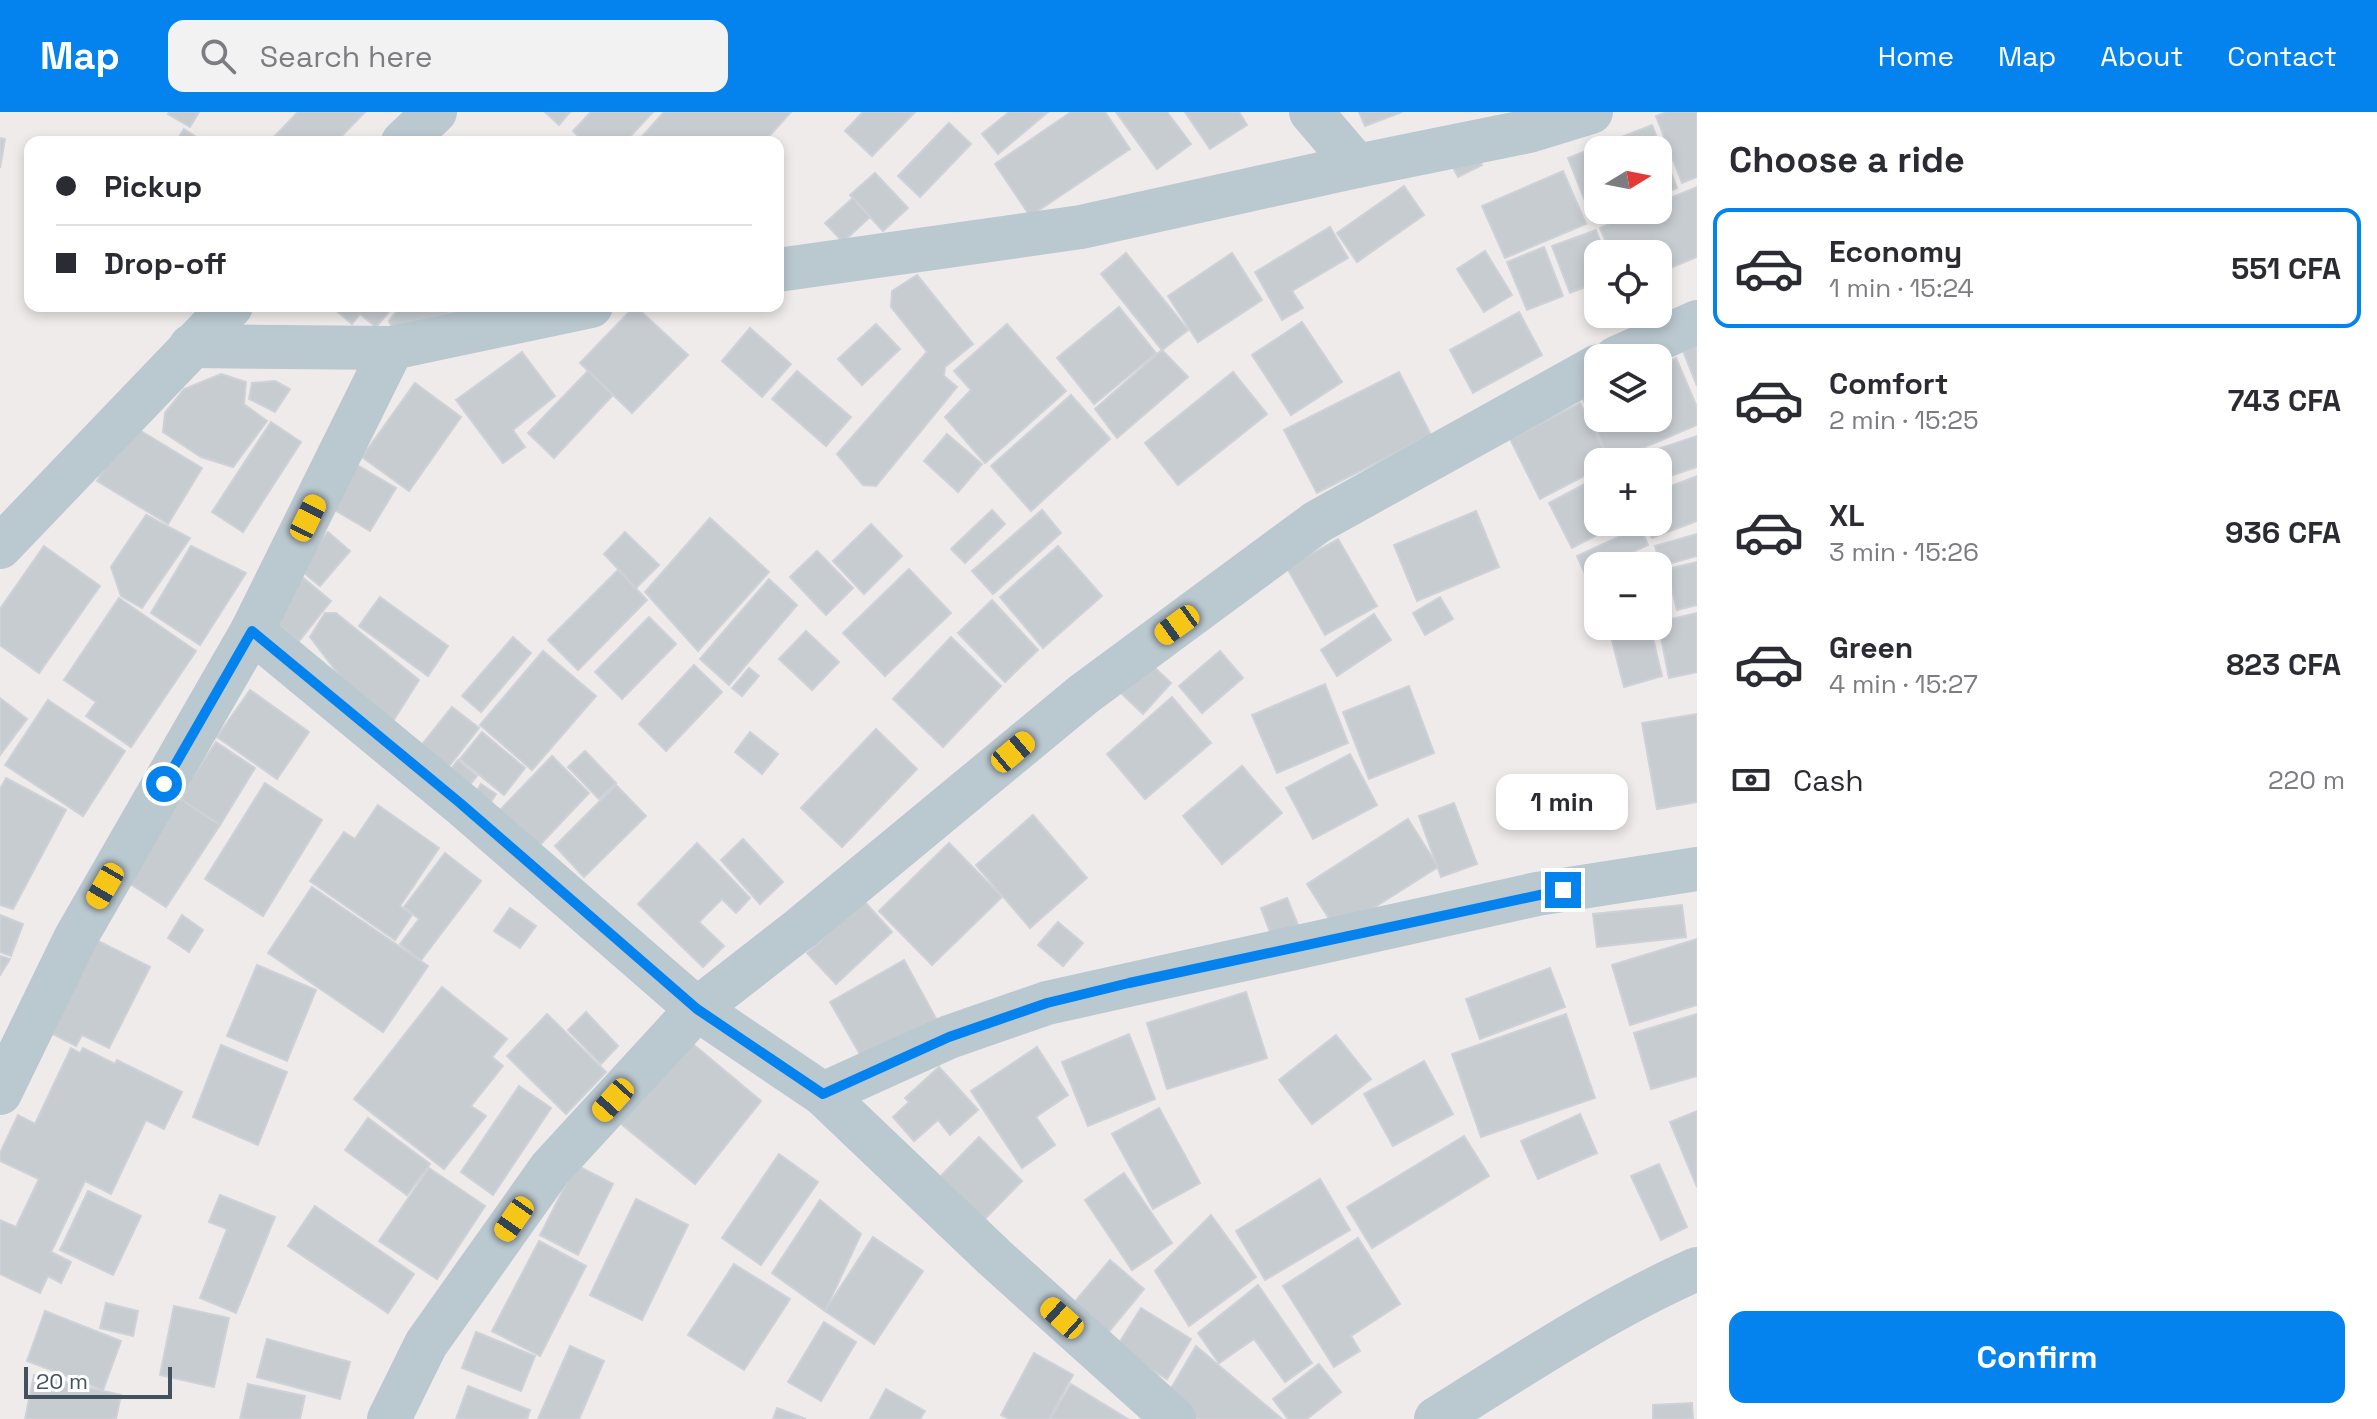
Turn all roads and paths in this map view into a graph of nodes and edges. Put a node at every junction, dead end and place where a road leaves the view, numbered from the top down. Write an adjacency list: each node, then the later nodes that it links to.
1 (435, 112): 4 (street)
2 (1311, 112): 5 (street)
3 (1591, 112): 5 (street)
4 (409, 136)
5 (1357, 166): 6 (street)
6 (784, 269)
7 (225, 312): 11 (street)
8 (563, 312): 12 (street)
9 (1697, 322): 10 (street)
10 (1648, 344)
11 (191, 346): 12 (street); 14 (street)
12 (392, 348): 15 (street)
13 (1584, 374): 17 (street)
14 (0, 547)
15 (252, 631): 17 (street); 18 (street)
16 (1697, 869): 19 (street)
17 (697, 1009): 19 (street); 21 (street)
18 (0, 1093)
19 (823, 1094): 22 (street)
20 (1697, 1269): 23 (street)
21 (389, 1419)
22 (1174, 1419)
23 (1436, 1419)

